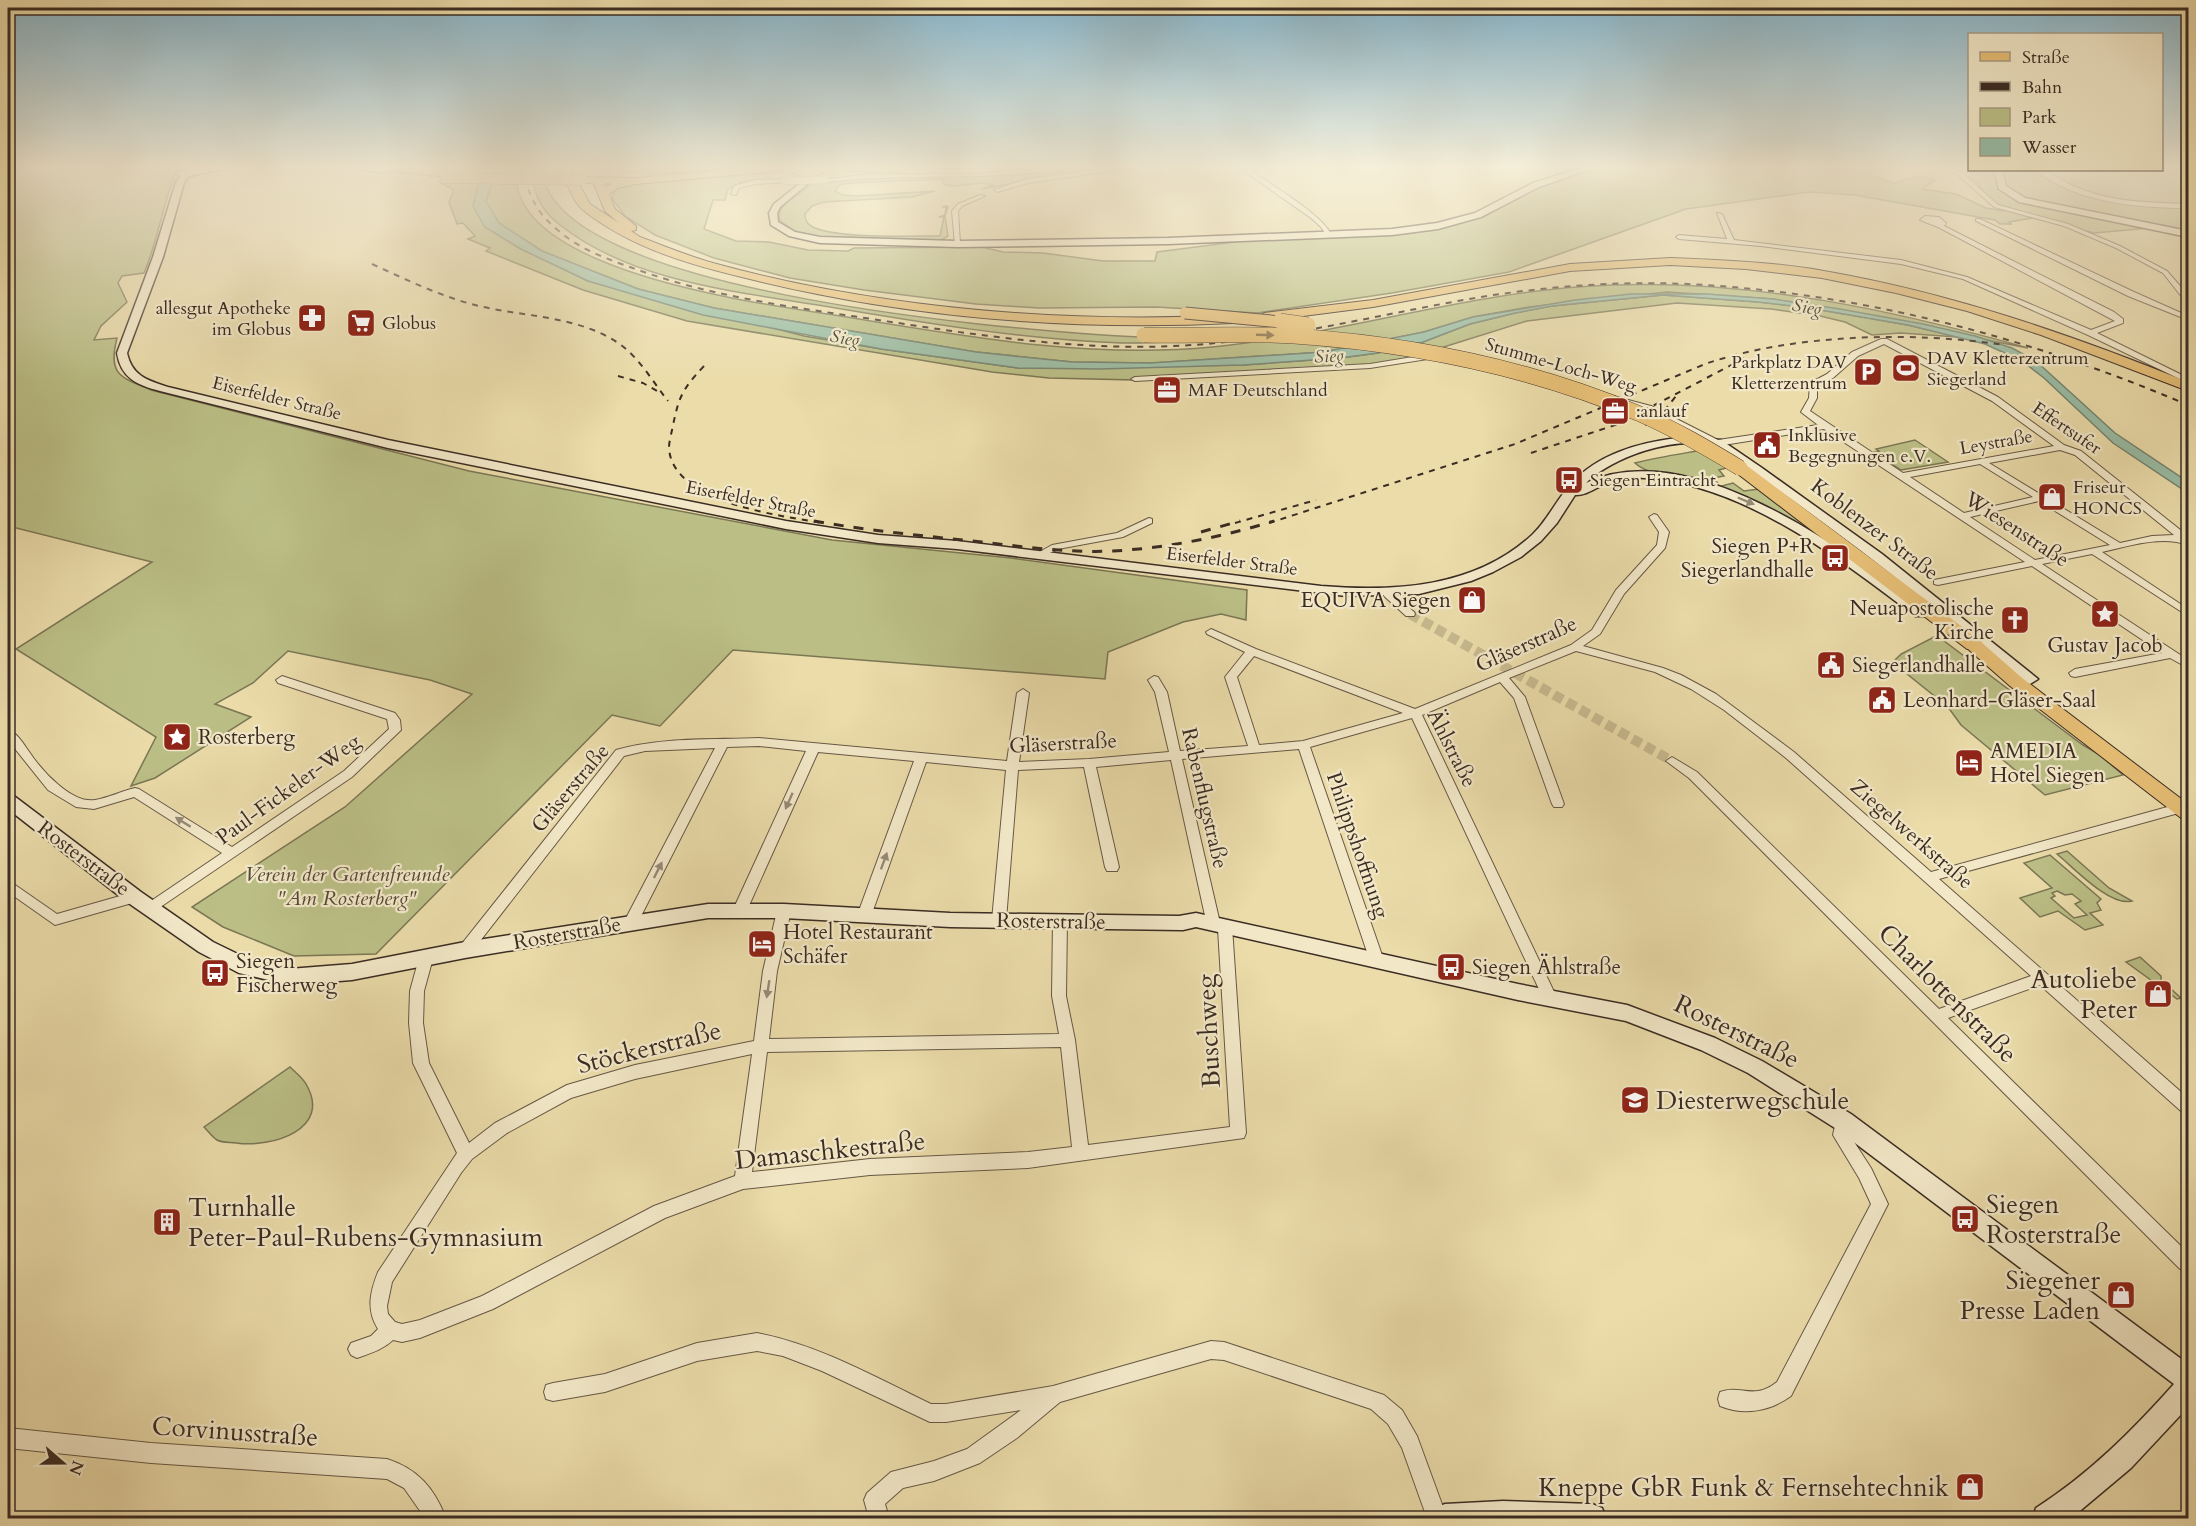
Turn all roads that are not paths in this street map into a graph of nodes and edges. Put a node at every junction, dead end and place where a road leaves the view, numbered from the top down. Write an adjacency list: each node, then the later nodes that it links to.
1 (164, 237): 47 (main road, Eiserfelder Straße)
2 (613, 237): 19 (highway)
3 (631, 237): 15 (highway)
4 (649, 237): 15 (highway)
5 (809, 237): 14 (main road)
6 (957, 237): 14 (street)
7 (1274, 237): 14 (main road)
8 (1682, 237): 13 (street)
9 (1729, 237): 13 (street)
10 (1962, 237): 21 (street)
11 (2014, 237): 20 (street)
12 (2097, 237): 17 (street)
13 (1731, 241): 21 (street)
14 (957, 244)
15 (752, 277): 18 (highway)
16 (1455, 291): 18 (highway); 19 (highway); 26 (highway); 27 (highway)
17 (2188, 299)
18 (964, 310): 23 (highway, bridge)
19 (945, 314): 23 (highway, one-way to 23, bridge)
20 (2188, 318)
21 (2091, 333): 25 (street)
22 (1884, 341): 29 (street, Wiesenstraße); 32 (street, Effertsufer)
23 (1473, 362): 54 (highway, bridge)
24 (1135, 379): 28 (street, Stumme-Loch-Weg)
25 (2188, 381)
26 (2188, 387)
27 (2188, 392)
28 (1670, 418): 30 (main road); 31 (street, Stumme-Loch-Weg)
29 (1825, 426): 31 (street); 37 (street, Wiesenstraße)
30 (1683, 441): 31 (main road, Eiserfelder Straße); 33 (main road, Eiserfelder Straße)
31 (1718, 444): 34 (main road, Eiserfelder Straße); 63 (main road, Koblenzer Straße)
32 (2061, 447): 35 (street, Leystraße); 44 (street, Effertsufer)
33 (1638, 450): 34 (main road); 40 (main road, Eiserfelder Straße)
34 (1630, 462): 36 (main road); 38 (main road, Eiserfelder Straße)
35 (1982, 462): 37 (street, Leystraße); 39 (street)
36 (1649, 475): 38 (main road, Koblenzer Straße); 63 (main road, Koblenzer Straße, one-way to 63)
37 (1900, 476): 41 (street, Wiesenstraße)
38 (1578, 492): 40 (main road, Eiserfelder Straße)
39 (2042, 498): 41 (street); 45 (street)
40 (1564, 504): 50 (main road, Eiserfelder Straße)
41 (1962, 516): 48 (street, Wiesenstraße)
42 (1654, 517): 55 (street, Gläserstraße)
43 (1149, 521): 47 (street)
44 (2187, 540): 45 (street)
45 (2117, 545): 46 (street)
46 (2093, 550): 48 (street); 51 (street)
47 (1039, 555): 50 (main road, Eiserfelder Straße)
48 (2034, 563): 49 (street); 57 (street, Wiesenstraße)
49 (1938, 582)
50 (1388, 594): 52 (street)
51 (2188, 613)
52 (1410, 614)
53 (1210, 632): 56 (street, Ählstraße)
54 (1974, 645): 63 (main road, Koblenzer Straße)
55 (1575, 647): 60 (street, Gläserstraße); 81 (street, Ziegelwerkstraße)
56 (1252, 651): 65 (street, Ählstraße); 70 (street)
57 (2172, 654): 58 (street, Wiesenstraße); 59 (street)
58 (2188, 665)
59 (2075, 673)
60 (1502, 677): 65 (street, Gläserstraße); 77 (street)
61 (282, 680): 79 (street, Paul-Fickeler-Weg)
62 (1154, 680): 71 (street, Rabenflugstraße)
63 (2023, 681): 78 (main road, Koblenzer Straße)
64 (1023, 693): 75 (street)
65 (1415, 712): 68 (street, Gläserstraße); 96 (street, Ählstraße)
66 (8, 734): 79 (street, Rosterstraße, one-way to 66)
67 (724, 742): 69 (street, Gläserstraße); 90 (street, one-way to 67); 92 (street, Gläserstraße)
68 (1303, 745): 70 (street, Gläserstraße); 94 (street, Philippshoffnung)
69 (814, 747): 72 (street, Gläserstraße); 85 (street, one-way to 85)
70 (1255, 749): 71 (street, Gläserstraße)
71 (1175, 756): 74 (street, Gläserstraße); 91 (street, Rabenflugstraße)
72 (921, 758): 75 (street, Gläserstraße); 87 (street, one-way to 72)
73 (1672, 761): 97 (street, Charlottenstraße)
74 (1089, 763): 75 (street, Gläserstraße); 80 (street)
75 (1012, 766): 88 (street)
76 (8, 800): 83 (main road, Rosterstraße)
77 (1558, 804)
78 (2187, 807): 81 (street)
79 (232, 853): 84 (street, Paul-Fickeler-Weg)
80 (1112, 867)
81 (1929, 877): 95 (street, Ziegelwerkstraße)
82 (8, 885): 83 (street)
83 (134, 897): 84 (main road, Rosterstraße)
84 (153, 908): 93 (main road, Rosterstraße)
85 (740, 910): 86 (main road, Rosterstraße); 90 (main road, Rosterstraße)
86 (784, 911): 87 (main road, Rosterstraße); 99 (street, one-way to 99)
87 (864, 916): 88 (main road, Rosterstraße)
88 (999, 920): 89 (main road, Rosterstraße)
89 (1060, 921): 91 (main road, Rosterstraße); 98 (street)
90 (631, 922): 92 (main road, Rosterstraße)
91 (1220, 926): 94 (main road, Rosterstraße); 102 (street, Buschweg)
92 (465, 950): 93 (main road, Rosterstraße)
93 (426, 958): 103 (street)
94 (1376, 958): 96 (main road, Rosterstraße)
95 (2043, 978): 97 (street); 100 (street, Ziegelwerkstraße)
96 (1550, 998): 101 (main road, Rosterstraße)
97 (1937, 1016): 106 (street, Charlottenstraße)
98 (1068, 1040): 99 (street, Stöckerstraße); 104 (street)
99 (759, 1046): 103 (street, Stöckerstraße); 105 (street)
100 (2188, 1107)
101 (1843, 1121): 109 (main road, Rosterstraße); 113 (street)
102 (1238, 1133): 104 (street, Damaschkestraße)
103 (466, 1154): 107 (street, Stöckerstraße)
104 (1081, 1154): 105 (street, Damaschkestraße)
105 (743, 1181): 107 (street, Damaschkestraße)
106 (2186, 1263)
107 (390, 1330): 108 (street)
108 (357, 1349)
109 (2188, 1379)
110 (2188, 1388): 120 (main road)
111 (553, 1392): 112 (street)
112 (1053, 1395): 116 (street); 117 (street)
113 (1727, 1399)
114 (8, 1438): 115 (street, Corvinusstraße)
115 (436, 1518)
116 (879, 1518)
117 (1437, 1518)
118 (1445, 1518): 119 (main road)
119 (1592, 1518)
120 (2046, 1518)

